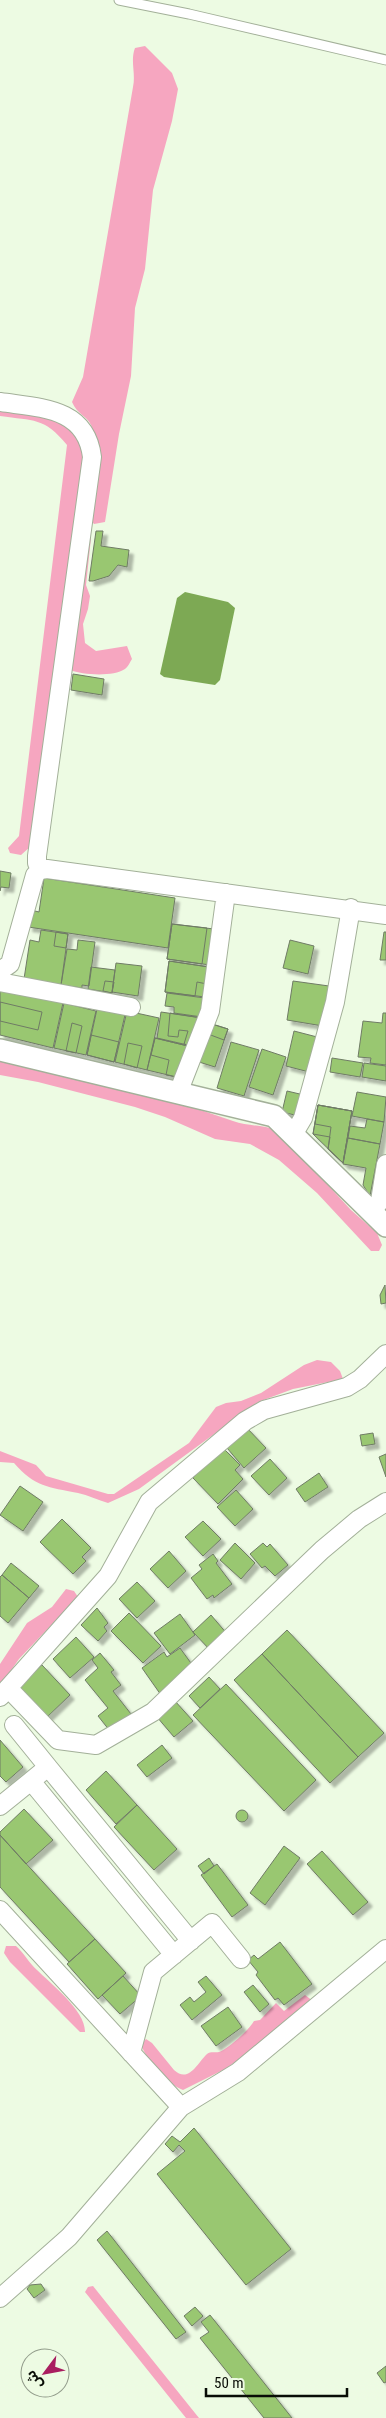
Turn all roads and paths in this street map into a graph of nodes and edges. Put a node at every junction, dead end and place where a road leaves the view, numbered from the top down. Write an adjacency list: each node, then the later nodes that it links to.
1 (119, 0): 2 (lane)
2 (386, 60)
3 (0, 402): 4 (street)
4 (40, 870): 5 (street); 8 (street)
5 (226, 892): 6 (street); 11 (street)
6 (351, 908): 7 (street); 12 (street)
7 (386, 914)
8 (3, 975): 9 (street)
9 (131, 1007)
10 (0, 1050): 11 (street)
11 (178, 1093): 12 (street)
12 (293, 1134): 14 (street)
13 (386, 1164): 14 (street)
14 (372, 1211): 15 (street)
15 (386, 1226)
16 (386, 1354): 18 (street)
17 (386, 1502): 18 (street)
18 (4, 1693)
19 (14, 1725): 20 (street)
20 (48, 1767): 21 (street); 24 (street)
21 (31, 1780): 22 (street); 26 (street)
22 (0, 1806)
23 (0, 1910): 28 (street)
24 (191, 1940): 26 (street); 27 (street)
25 (386, 1949): 29 (street)
26 (174, 1955): 28 (street)
27 (241, 1959)
28 (131, 2053): 29 (street)
29 (181, 2107): 30 (street)
30 (0, 2298)

